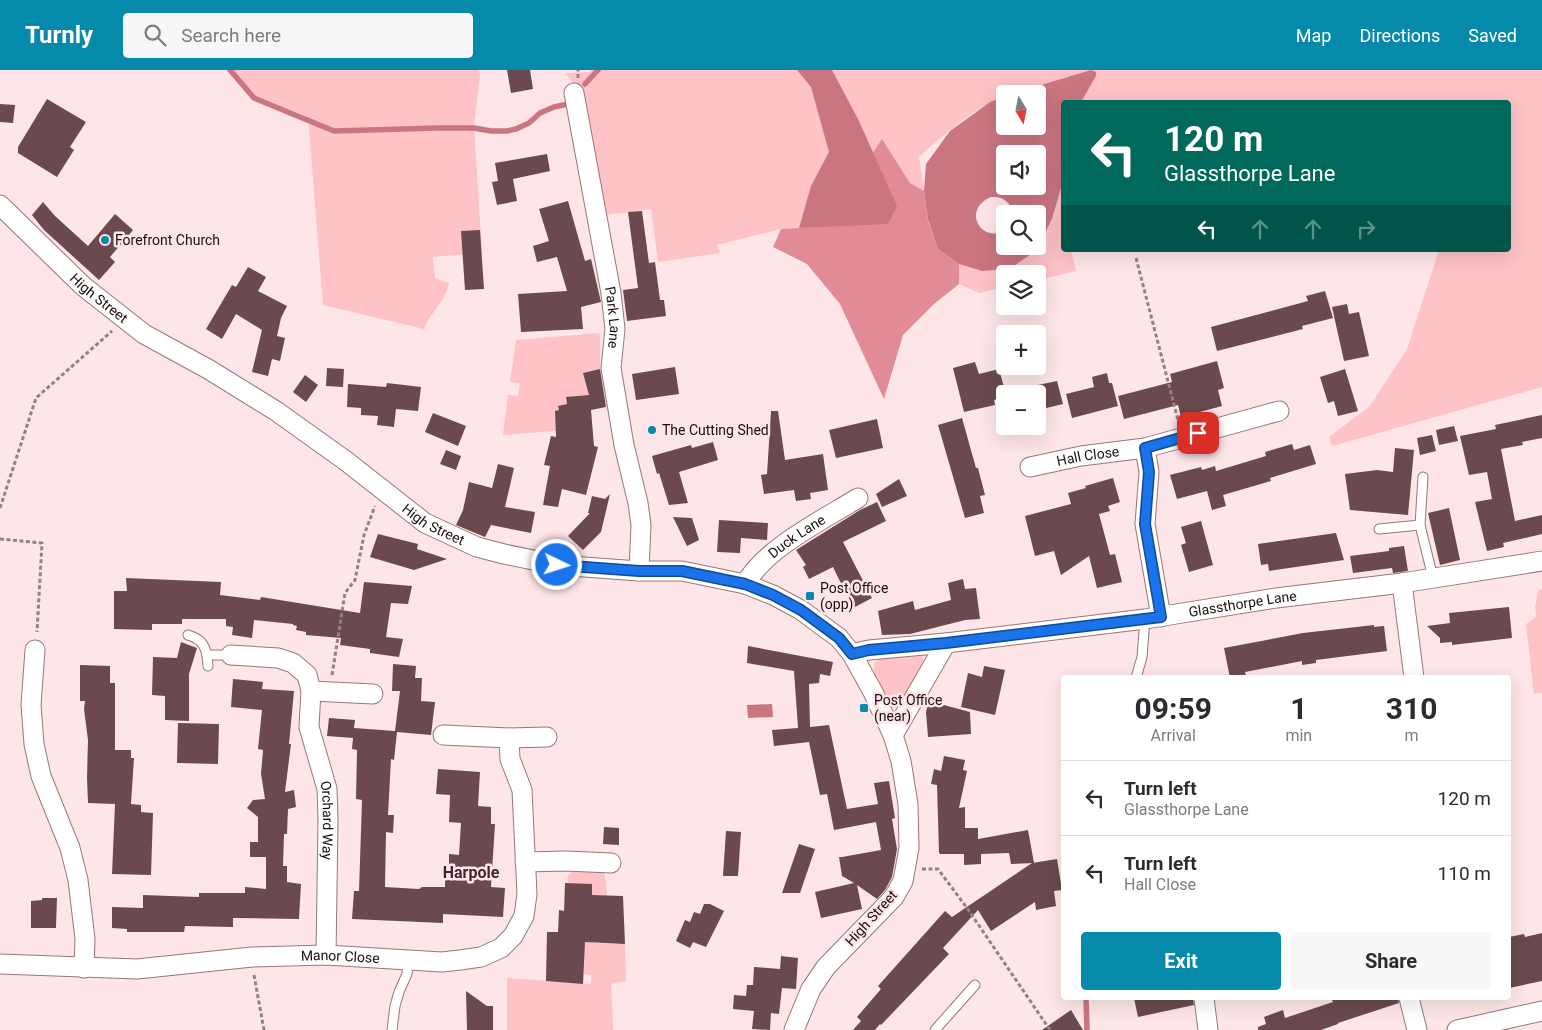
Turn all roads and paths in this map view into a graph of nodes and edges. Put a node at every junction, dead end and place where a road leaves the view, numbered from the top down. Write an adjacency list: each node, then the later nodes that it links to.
1 (574, 93): 17 (street, Park Lane)
2 (0, 206): 4 (street, High Street)
3 (1136, 258): 6 (path)
4 (125, 319): 10 (street, High Street); 12 (path)
5 (1279, 411): 6 (street, Hall Close)
6 (1182, 438): 7 (street, Hall Close)
7 (1145, 448): 8 (street, Hall Close); 21 (street)
8 (1030, 467)
9 (1424, 477): 13 (lane)
10 (382, 489): 17 (street, High Street); 32 (path)
11 (858, 498): 20 (street, Duck Lane)
12 (0, 508)
13 (1420, 525): 14 (lane); 18 (lane)
14 (1379, 528)
15 (0, 540): 24 (path)
16 (1542, 561): 18 (street, Glassthorpe Lane)
17 (639, 571): 20 (street, High Street)
18 (1433, 578): 19 (street, Glassthorpe Lane)
19 (1402, 583): 21 (street, Glassthorpe Lane); 30 (street)
20 (745, 584): 25 (street, High Street)
21 (1153, 618): 23 (street, Glassthorpe Lane); 29 (lane)
22 (188, 635): 26 (lane)
23 (946, 643): 25 (street, Glassthorpe Lane); 35 (street)
24 (35, 650): 45 (street)
25 (852, 654): 35 (street, High Street)
26 (207, 655): 27 (lane); 28 (lane)
27 (231, 655): 31 (street, Orchard Way)
28 (208, 666)
29 (1137, 675)
30 (1414, 675)
31 (311, 691): 32 (street); 41 (street, Orchard Way)
32 (330, 691): 33 (street)
33 (373, 694)
34 (443, 734): 37 (street)
35 (893, 735): 40 (street, High Street)
36 (547, 737): 37 (street)
37 (509, 738): 38 (street, Manor Close)
38 (526, 862): 39 (street); 43 (street, Manor Close)
39 (611, 863)
40 (906, 869): 52 (street, High Street); 54 (path)
41 (326, 955): 42 (street, Manor Close); 43 (street, Manor Close)
42 (252, 957): 45 (street, Manor Close); 50 (path)
43 (408, 959): 51 (lane)
44 (0, 964): 45 (street, Manor Close)
45 (84, 968)
46 (975, 985): 53 (lane)
47 (1204, 1000): 55 (street)
48 (1410, 1000): 56 (street)
49 (1542, 1011): 57 (street)
50 (264, 1030)
51 (392, 1030)
52 (794, 1030)
53 (935, 1030)
54 (1050, 1030)
55 (1208, 1030)
56 (1418, 1030)
57 (1457, 1030)

